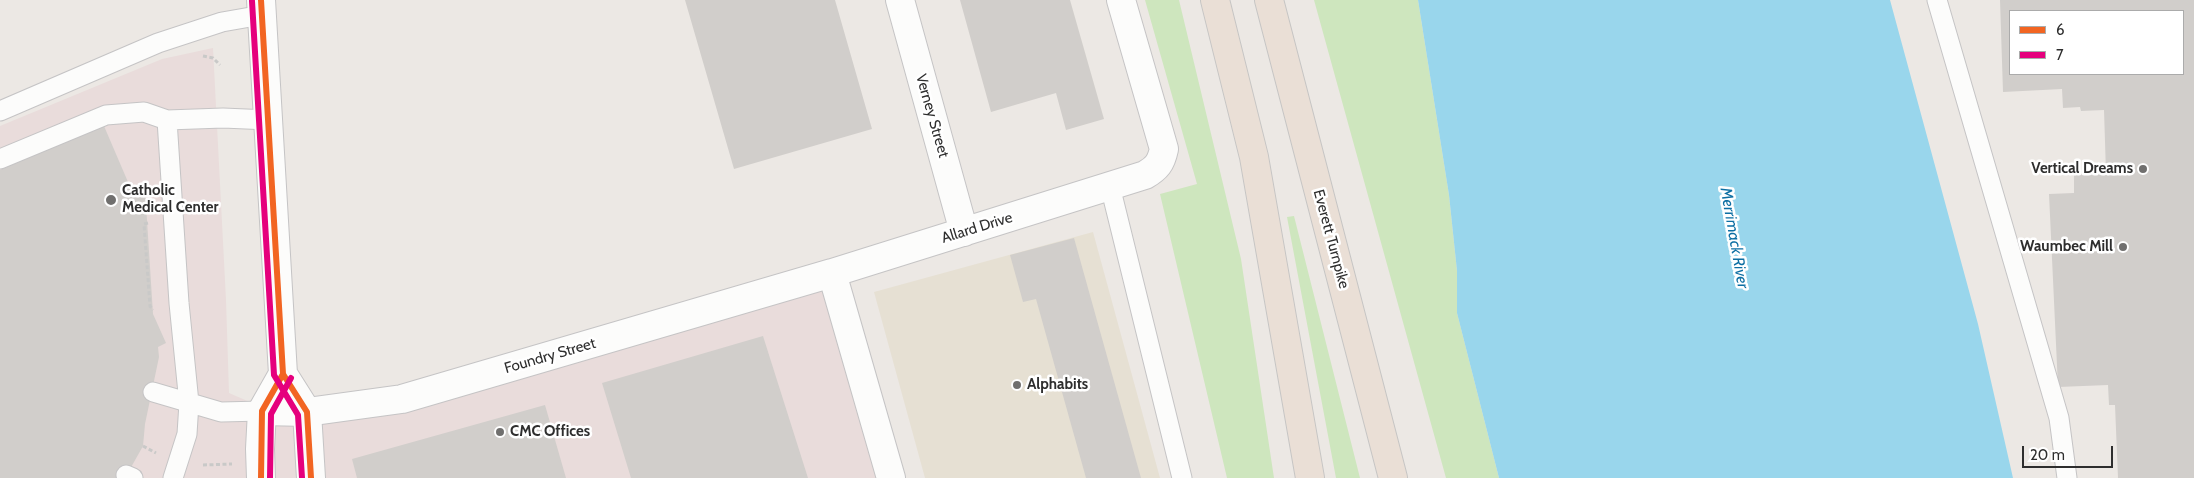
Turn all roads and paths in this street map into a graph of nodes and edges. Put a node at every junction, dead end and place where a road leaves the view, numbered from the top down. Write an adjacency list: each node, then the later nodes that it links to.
1 (900, 0): 12 (street, Verney Street)
2 (1121, 0): 11 (street, Allard Drive)
3 (1215, 0): 27 (highway)
4 (1269, 0): 28 (highway, Everett Turnpike)
5 (1937, 0): 29 (lane)
6 (262, 8): 7 (lane); 9 (street)
7 (0, 111)
8 (167, 120): 9 (lane); 10 (lane); 16 (lane)
9 (269, 120): 14 (street)
10 (0, 160)
11 (1110, 186): 12 (street, Allard Drive); 26 (lane)
12 (964, 232): 13 (street, Allard Drive)
13 (832, 273): 18 (street, Foundry Street); 25 (street)
14 (282, 374): 17 (street); 18 (street)
15 (153, 392): 16 (lane)
16 (190, 403): 17 (lane); 23 (lane)
17 (262, 410): 18 (street, Foundry Street); 22 (street)
18 (307, 412): 24 (street)
19 (143, 446): 20 (path)
20 (162, 456)
21 (195, 466): 22 (path)
22 (251, 471)
23 (173, 478)
24 (311, 478)
25 (891, 478)
26 (1182, 478)
27 (1310, 478)
28 (1393, 478)
29 (2067, 478)

